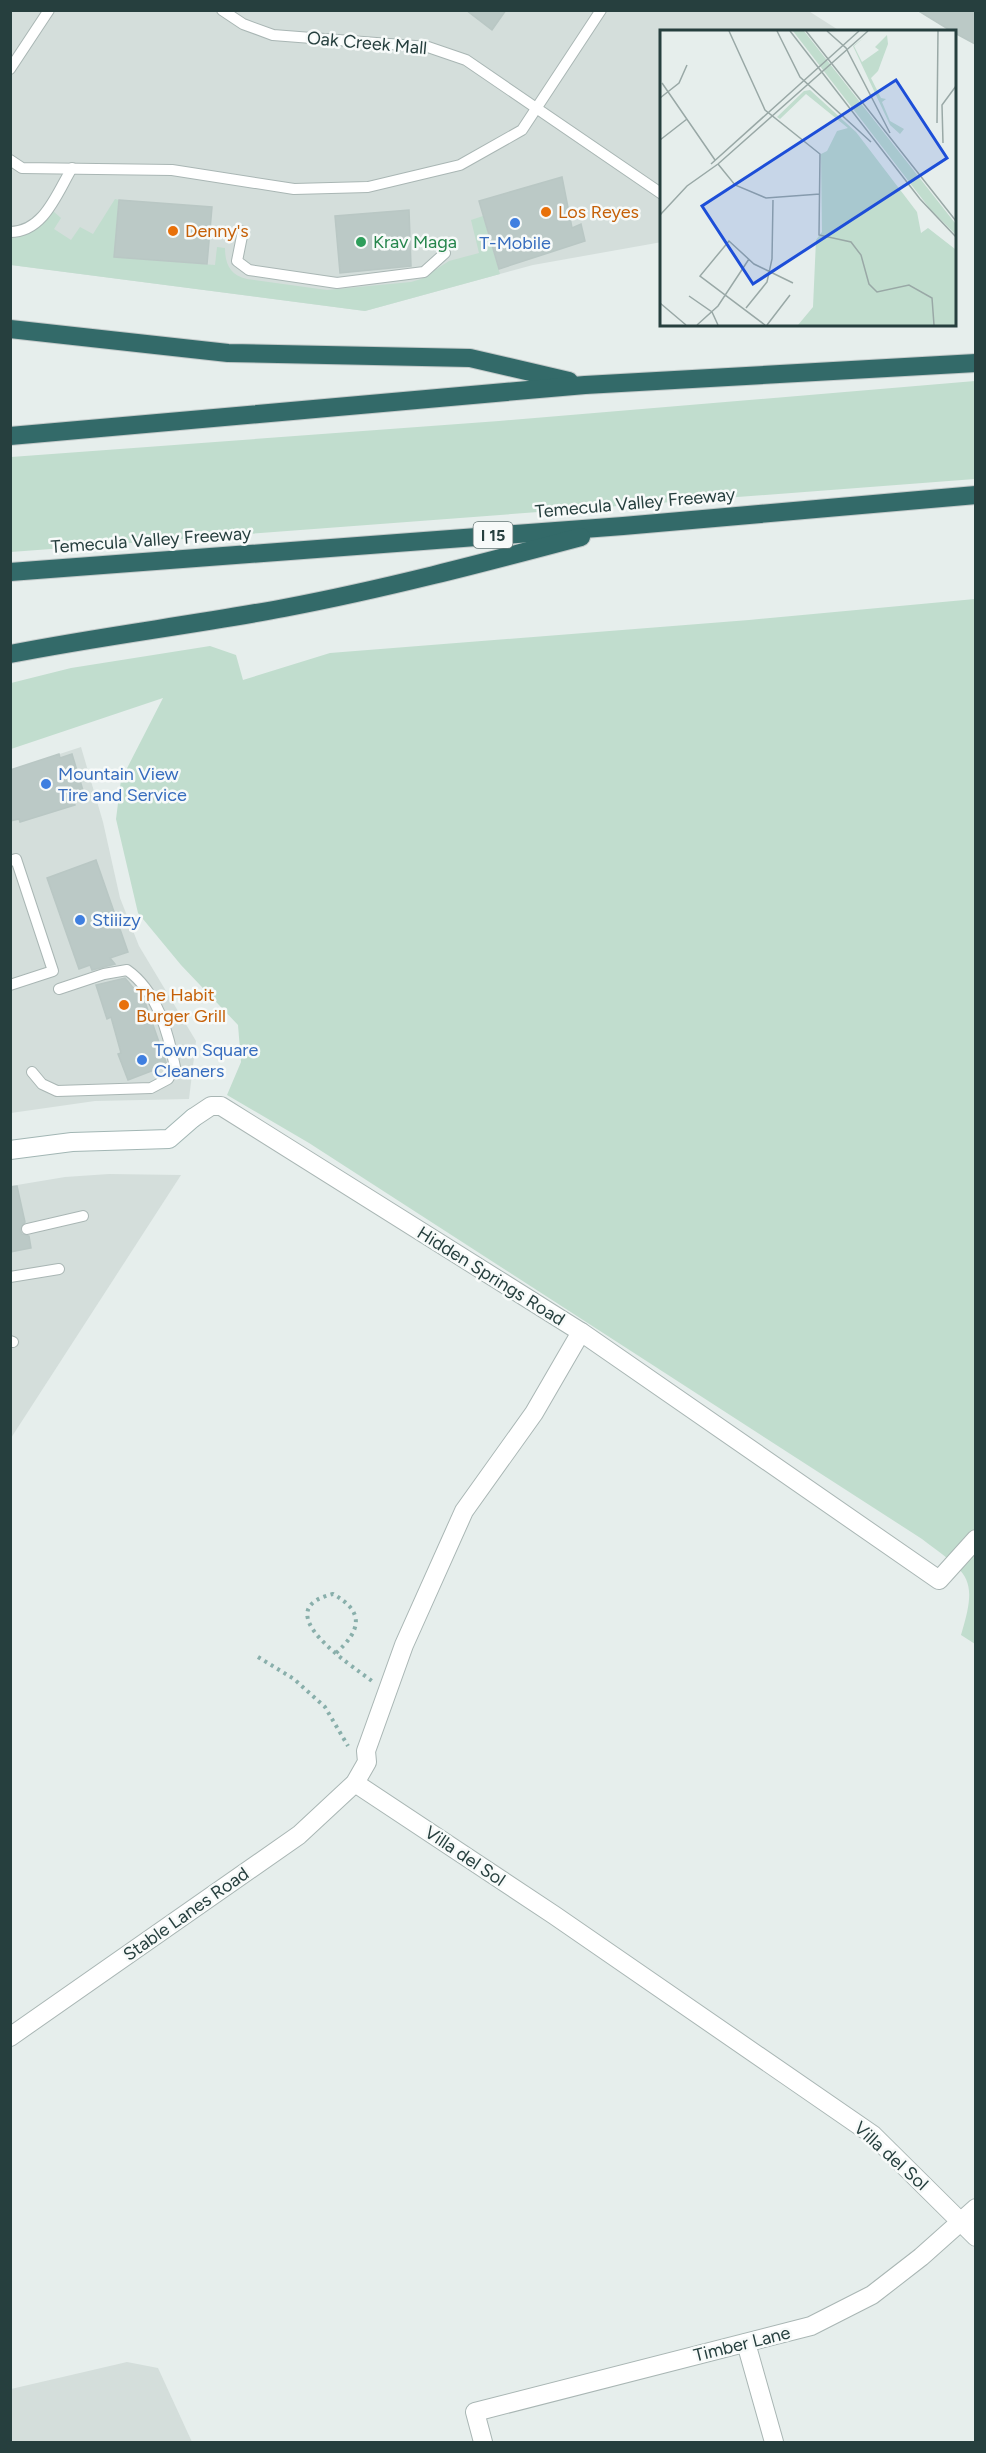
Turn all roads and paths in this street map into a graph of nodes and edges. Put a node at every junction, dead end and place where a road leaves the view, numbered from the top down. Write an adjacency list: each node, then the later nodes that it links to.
1 (49, 10): 4 (lane)
2 (222, 10): 5 (lane, Oak Creek Mall)
3 (601, 10): 5 (lane)
4 (10, 69)
5 (537, 108): 7 (lane); 8 (lane, Oak Creek Mall)
6 (10, 160): 7 (lane)
7 (72, 168): 10 (lane)
8 (660, 193)
9 (243, 231): 11 (lane)
10 (10, 232)
11 (445, 253)
12 (10, 329): 14 (highway)
13 (975, 363): 14 (highway)
14 (585, 385): 15 (highway)
15 (10, 436)
16 (975, 495): 17 (highway, Temecula Valley Freeway / I 15)
17 (623, 526): 18 (highway, Temecula Valley Freeway / I 15); 19 (highway)
18 (10, 572)
19 (10, 654)
20 (10, 861): 21 (lane)
21 (10, 985)
22 (59, 989): 23 (lane)
23 (32, 1072)
24 (10, 1150): 29 (street, Hidden Springs Road)
25 (83, 1216): 26 (lane)
26 (27, 1229)
27 (59, 1269): 28 (lane)
28 (10, 1277)
29 (581, 1332): 30 (street, Hidden Springs Road); 33 (street)
30 (975, 1539)
31 (336, 1653): 31 (path); 33 (path)
32 (258, 1657): 34 (path)
33 (387, 1692): 34 (street)
34 (367, 1762): 35 (street)
35 (355, 1783): 36 (street, Stable Lanes Road); 38 (street, Villa del Sol)
36 (10, 2037)
37 (975, 2208): 38 (street, Timber Lane)
38 (961, 2222): 39 (street, Villa del Sol); 40 (street, Timber Lane)
39 (975, 2237)
40 (746, 2343): 41 (street, Timber Lane); 42 (street)
41 (483, 2442)
42 (774, 2442)

